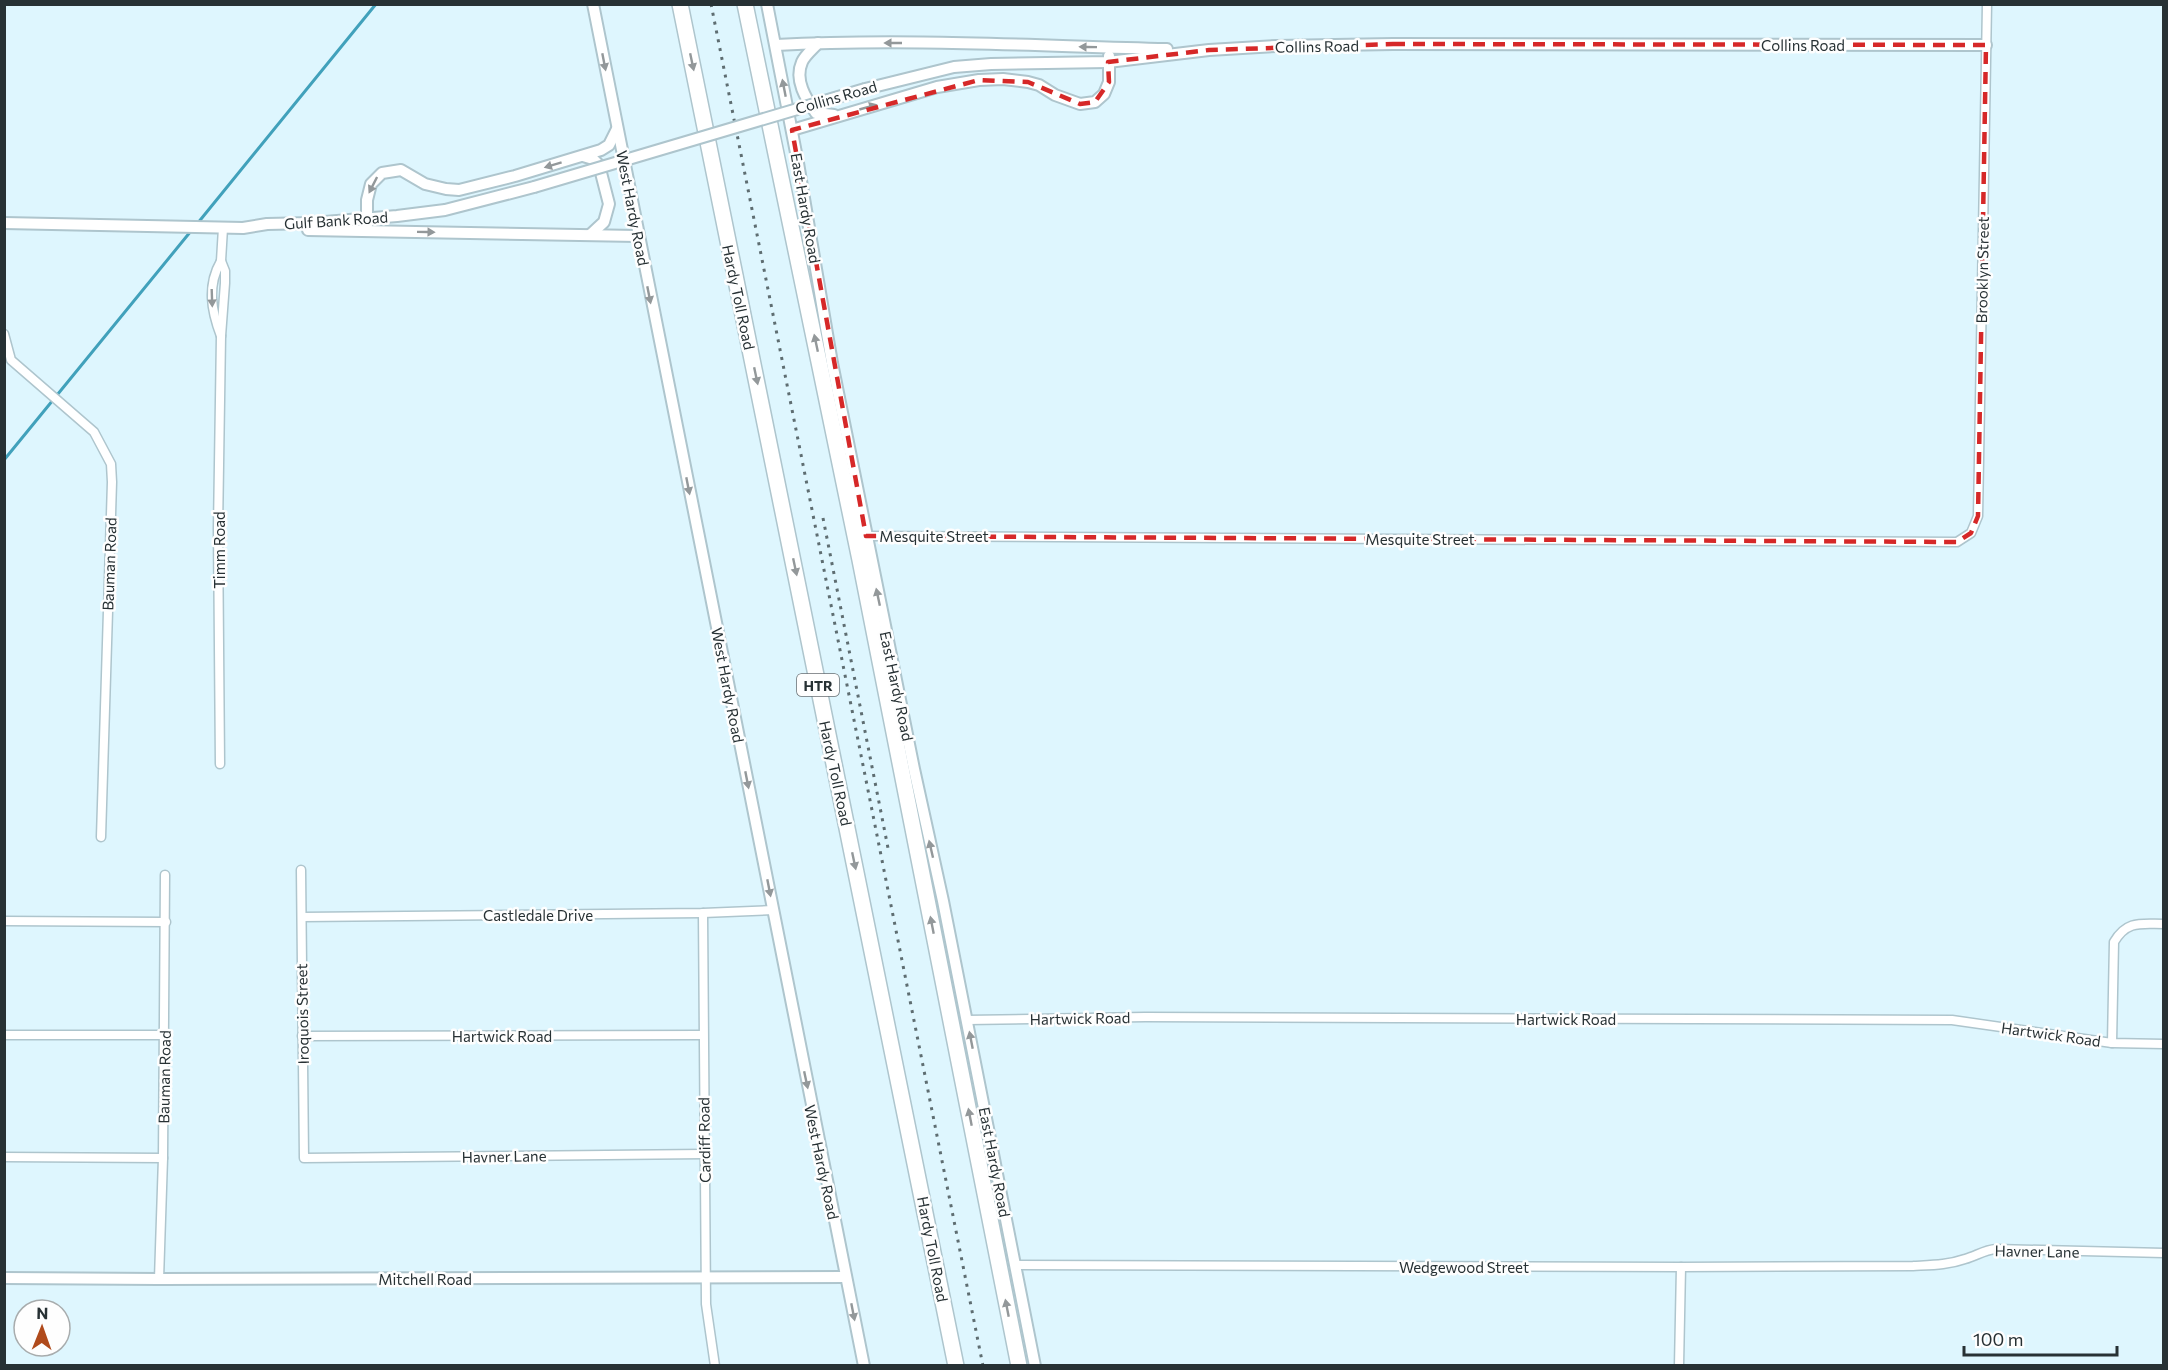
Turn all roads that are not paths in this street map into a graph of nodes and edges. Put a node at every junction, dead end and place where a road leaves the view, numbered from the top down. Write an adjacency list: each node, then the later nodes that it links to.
1 (593, 4): 13 (main road, West Hardy Road, one-way to 13)
2 (680, 4): 60 (highway, Hardy Toll Road / HTR, one-way to 60)
3 (745, 4): 61 (highway, one-way to 3)
4 (767, 4): 7 (main road, East Hardy Road)
5 (1987, 4): 8 (street, Brooklyn Street)
6 (818, 43): 7 (main road); 9 (main road, one-way to 6); 12 (main road)
7 (776, 45): 14 (main road, East Hardy Road, one-way to 7)
8 (1986, 45): 10 (main road, Collins Road); 27 (street, Brooklyn Street)
9 (1109, 48): 10 (main road); 11 (main road)
10 (1209, 50): 11 (main road, Collins Road)
11 (1108, 62): 12 (main road, one-way to 11); 15 (main road, Collins Road, bridge)
12 (837, 116): 14 (main road)
13 (618, 127): 16 (main road); 23 (main road, West Hardy Road)
14 (792, 130): 28 (main road, East Hardy Road)
15 (660, 149): 17 (main road, Gulf Bank Road, bridge)
16 (583, 156): 17 (main road, one-way to 17); 22 (main road)
17 (367, 218): 20 (main road, Gulf Bank Road); 21 (main road)
18 (4, 223): 19 (main road, Gulf Bank Road)
19 (218, 227): 20 (main road, Gulf Bank Road); 24 (street, Timm Road)
20 (243, 228): 21 (main road)
21 (367, 231): 22 (main road, one-way to 22)
22 (590, 235): 23 (main road)
23 (638, 236): 33 (main road, West Hardy Road, one-way to 33)
24 (221, 261): 26 (street, Timm Road); 26 (street, Timm Road, one-way to 26)
25 (4, 334): 30 (street, Bauman Road)
26 (221, 336): 29 (street, Timm Road)
27 (1971, 533): 28 (street, Mesquite Street)
28 (866, 536): 39 (main road, East Hardy Road, one-way to 28)
29 (220, 764)
30 (101, 837)
31 (301, 870): 35 (street, Iroquois Street)
32 (165, 875): 37 (street, Bauman Road)
33 (773, 910): 34 (street, Castledale Drive); 54 (main road, West Hardy Road, one-way to 54)
34 (703, 913): 35 (street, Castledale Drive); 42 (street, Cardiff Road)
35 (302, 916): 43 (street, Iroquois Street)
36 (4, 921): 37 (street)
37 (166, 922): 41 (street, Bauman Road)
38 (2163, 924): 44 (street)
39 (967, 1020): 44 (street, Hartwick Road); 51 (main road, East Hardy Road, one-way to 39)
40 (4, 1035): 41 (street)
41 (164, 1035): 48 (street, Bauman Road)
42 (702, 1035): 43 (street, Hartwick Road); 46 (street, Cardiff Road)
43 (302, 1036): 49 (street, Iroquois Street)
44 (2112, 1043): 45 (street, Hartwick Road)
45 (2163, 1044)
46 (705, 1154): 49 (street, Havner Lane); 56 (street, Cardiff Road)
47 (4, 1157): 48 (street)
48 (163, 1158): 57 (street, Bauman Road)
49 (304, 1158)
50 (2163, 1253): 52 (street, Havner Lane)
51 (1015, 1265): 53 (street, Wedgewood Street); 62 (main road, East Hardy Road)
52 (1913, 1266): 53 (street, Wedgewood Street)
53 (1681, 1267): 63 (street)
54 (846, 1277): 56 (main road, Mitchell Road); 59 (main road, West Hardy Road, one-way to 59)
55 (4, 1278): 57 (main road, Mitchell Road)
56 (706, 1278): 57 (main road, Mitchell Road); 58 (street, Cardiff Road)
57 (159, 1280)
58 (715, 1365)
59 (864, 1365)
60 (956, 1365)
61 (1019, 1365)
62 (1035, 1365)
63 (1679, 1365)

